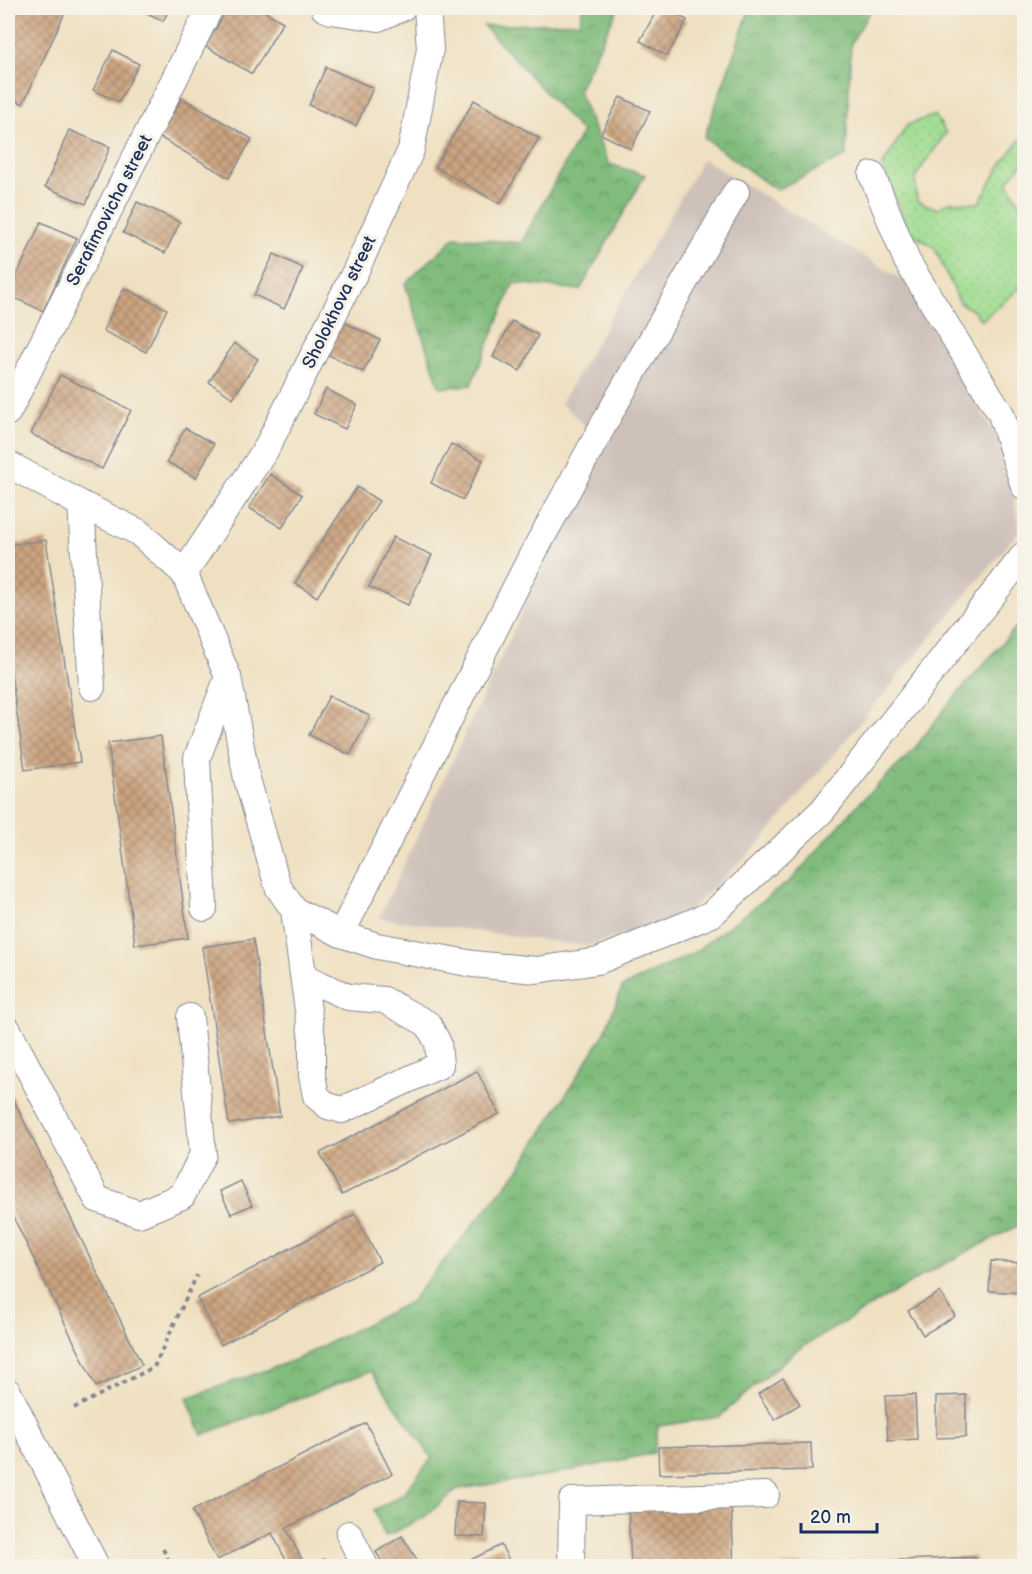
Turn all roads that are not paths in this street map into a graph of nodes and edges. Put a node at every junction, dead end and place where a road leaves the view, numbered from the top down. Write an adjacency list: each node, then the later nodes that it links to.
1 (210, 8): 7 (street, Serafimovicha street)
2 (324, 8): 3 (street)
3 (402, 8)
4 (427, 8): 12 (street, Sholokhova street)
5 (872, 175): 9 (street)
6 (736, 192): 17 (street)
7 (8, 412)
8 (8, 464): 10 (street)
9 (1024, 486)
10 (81, 504): 12 (street); 14 (street)
11 (1024, 555): 17 (street)
12 (184, 573): 13 (street)
13 (228, 677): 15 (street); 16 (street)
14 (92, 687)
15 (204, 908)
16 (294, 910): 17 (street); 18 (street)
17 (341, 934)
18 (304, 977): 18 (street)
19 (190, 1017): 20 (street)
20 (8, 1030)
21 (8, 1392): 24 (street)
22 (766, 1496): 26 (street)
23 (349, 1534): 25 (street)
24 (96, 1566)
25 (365, 1566)
26 (571, 1566)

